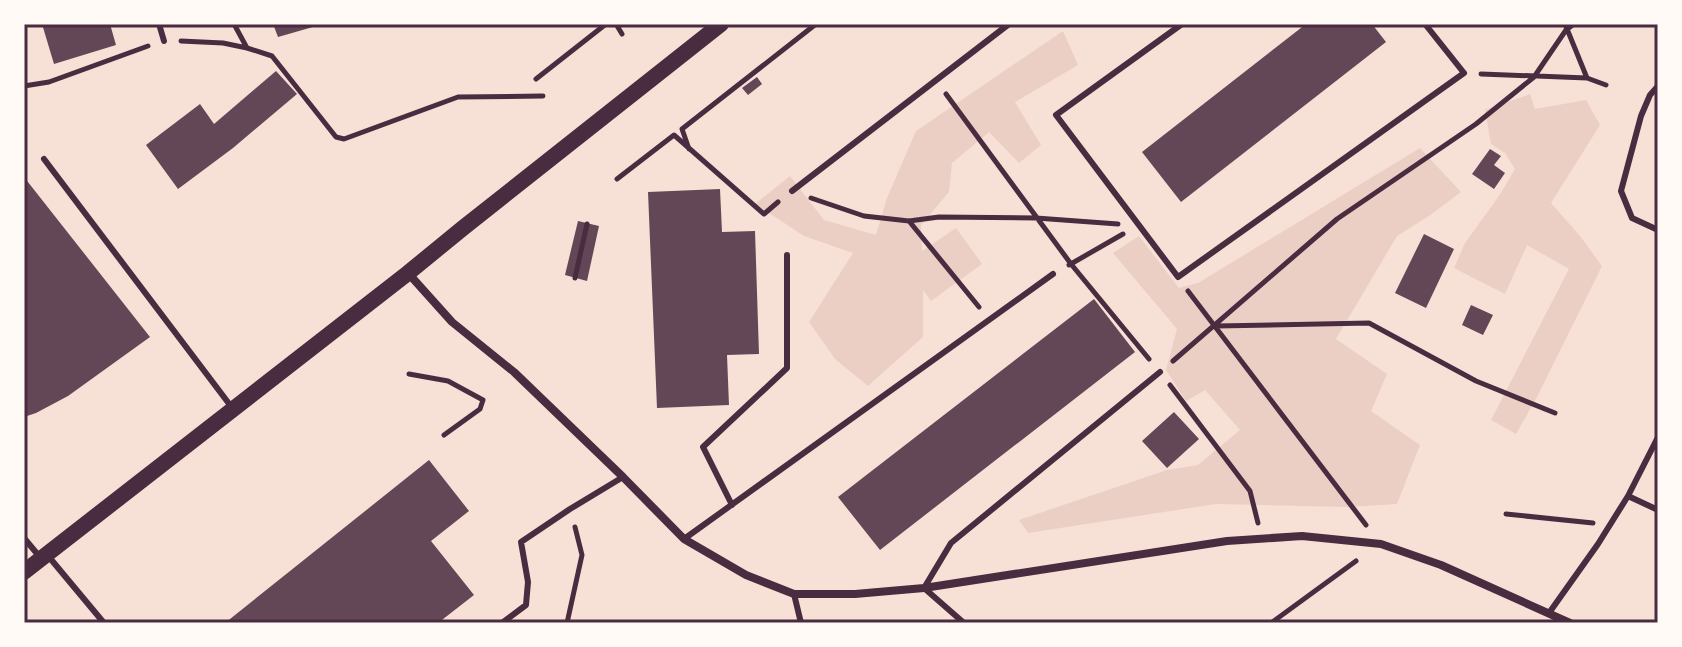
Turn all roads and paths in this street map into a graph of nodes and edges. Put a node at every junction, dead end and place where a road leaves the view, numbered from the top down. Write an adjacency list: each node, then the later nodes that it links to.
1 (159, 24): 13 (lane)
2 (234, 24): 14 (path)
3 (606, 24): 18 (path)
4 (616, 24): 12 (path)
5 (721, 24): 35 (main road)
6 (816, 24): 24 (path)
7 (1009, 24): 19 (lane)
8 (1182, 24): 31 (lane)
9 (1425, 24): 15 (lane)
10 (1574, 24): 11 (path)
11 (1566, 27): 16 (path); 17 (path)
12 (622, 34)
13 (164, 41): 14 (path); 21 (path)
14 (247, 48): 23 (path)
15 (1464, 73): 16 (path); 37 (lane)
16 (1534, 77): 17 (path); 40 (path)
17 (1587, 78): 20 (path)
18 (536, 79)
19 (936, 80): 27 (lane); 28 (path)
20 (1606, 85)
21 (24, 86)
22 (1658, 86): 32 (lane)
23 (543, 96)
24 (689, 150): 26 (path); 27 (path)
25 (44, 159): 43 (lane)
26 (617, 179)
27 (792, 191): 29 (path)
28 (1036, 218): 29 (path); 31 (path); 34 (path)
29 (909, 221): 39 (path)
30 (587, 224): 38 (path)
31 (1138, 226): 34 (path); 37 (lane)
32 (1658, 230)
33 (787, 255): 49 (lane)
34 (1071, 264): 36 (path); 41 (path)
35 (408, 273): 43 (main road); 47 (street)
36 (1053, 274): 39 (lane)
37 (1178, 277): 40 (path)
38 (575, 278)
39 (989, 320): 49 (lane)
40 (1215, 326): 41 (path); 44 (path); 57 (path)
41 (1160, 372): 56 (path); 60 (lane)
42 (409, 374): 45 (path)
43 (233, 409): 58 (main road)
44 (1555, 413)
45 (444, 435)
46 (1658, 437): 48 (lane)
47 (623, 477): 50 (lane); 55 (street)
48 (1628, 496): 51 (lane); 53 (lane)
49 (732, 505): 55 (lane)
50 (570, 509): 64 (lane); 65 (path)
51 (1658, 510)
52 (1506, 514): 53 (path)
53 (1610, 525): 62 (lane)
54 (24, 538): 58 (lane)
55 (684, 539): 61 (street)
56 (1262, 539): 57 (street); 60 (street)
57 (1381, 544): 62 (street); 68 (path)
58 (44, 556): 59 (main road); 63 (lane)
59 (24, 572)
60 (924, 588): 61 (street); 67 (lane)
61 (794, 594): 66 (lane)
62 (1549, 613): 69 (street)
63 (104, 623)
64 (502, 623)
65 (567, 623)
66 (801, 623)
67 (964, 623)
68 (1271, 623)
69 (1570, 623)

